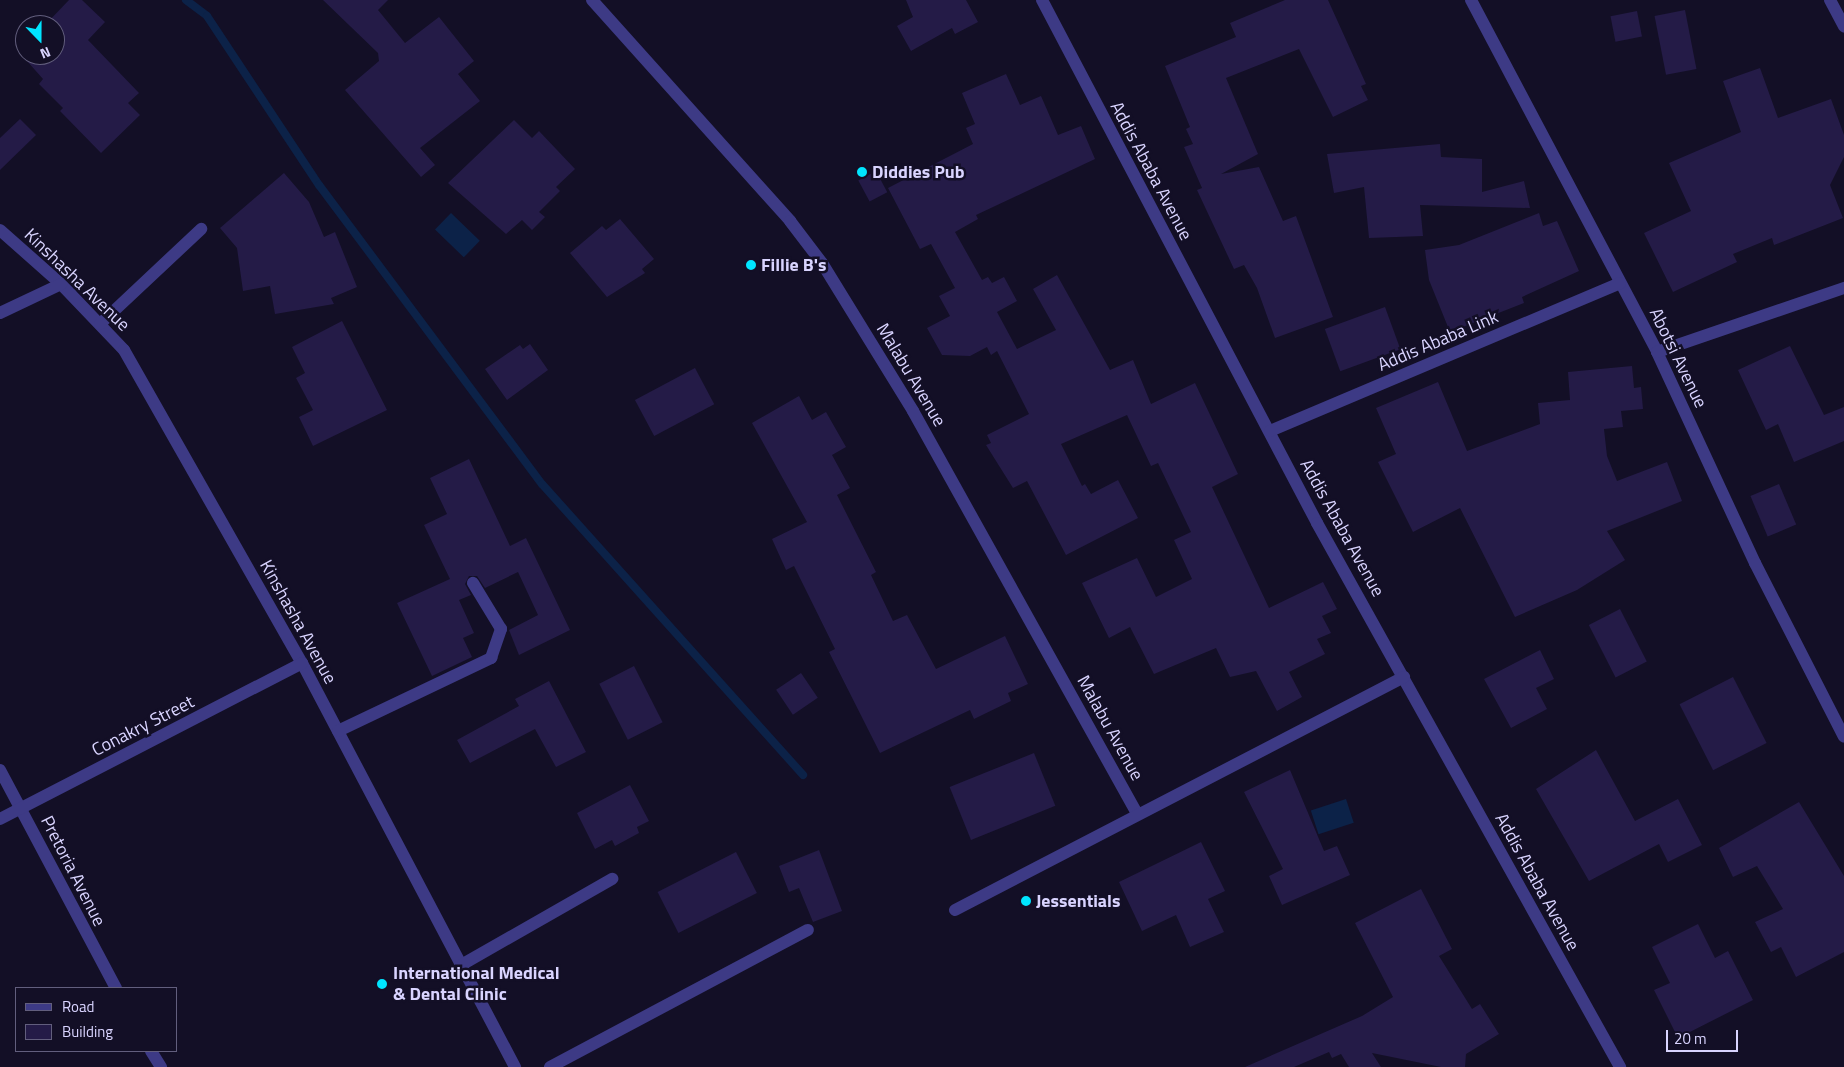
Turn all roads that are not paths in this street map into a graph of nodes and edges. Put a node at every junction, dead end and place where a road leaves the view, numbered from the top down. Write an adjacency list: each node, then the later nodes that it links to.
1 (592, 0): 22 (street, Malabu Avenue)
2 (1042, 0): 14 (street, Addis Ababa Avenue)
3 (1471, 0): 8 (street, Abotsi Avenue)
4 (1830, 0): 5 (street)
5 (1844, 26)
6 (201, 229): 12 (street)
7 (0, 230): 9 (street, Kinshasha Avenue)
8 (1620, 283): 13 (street, Abotsi Avenue); 14 (street, Addis Ababa Link)
9 (61, 284): 11 (street); 12 (street, Kinshasha Avenue)
10 (1844, 288): 13 (street)
11 (0, 313)
12 (100, 324): 16 (street, Kinshasha Avenue)
13 (1657, 352): 19 (street, Abotsi Avenue)
14 (1270, 431): 17 (street, Addis Ababa Avenue)
15 (473, 584): 18 (street)
16 (302, 664): 18 (street, Kinshasha Avenue); 21 (street, Conakry Street)
17 (1404, 677): 22 (street); 33 (street, Addis Ababa Avenue)
18 (338, 731): 27 (street, Kinshasha Avenue)
19 (1844, 737)
20 (0, 770): 21 (street, Pretoria Avenue)
21 (20, 808): 23 (street, Conakry Street); 28 (street, Pretoria Avenue)
22 (1136, 812): 25 (street)
23 (0, 819)
24 (612, 879): 27 (street)
25 (955, 910)
26 (808, 930): 32 (street)
27 (463, 964): 31 (street, Kinshasha Avenue)
28 (115, 987)
29 (152, 1052): 30 (street)
30 (161, 1067)
31 (515, 1067)
32 (550, 1067)
33 (1620, 1067)

